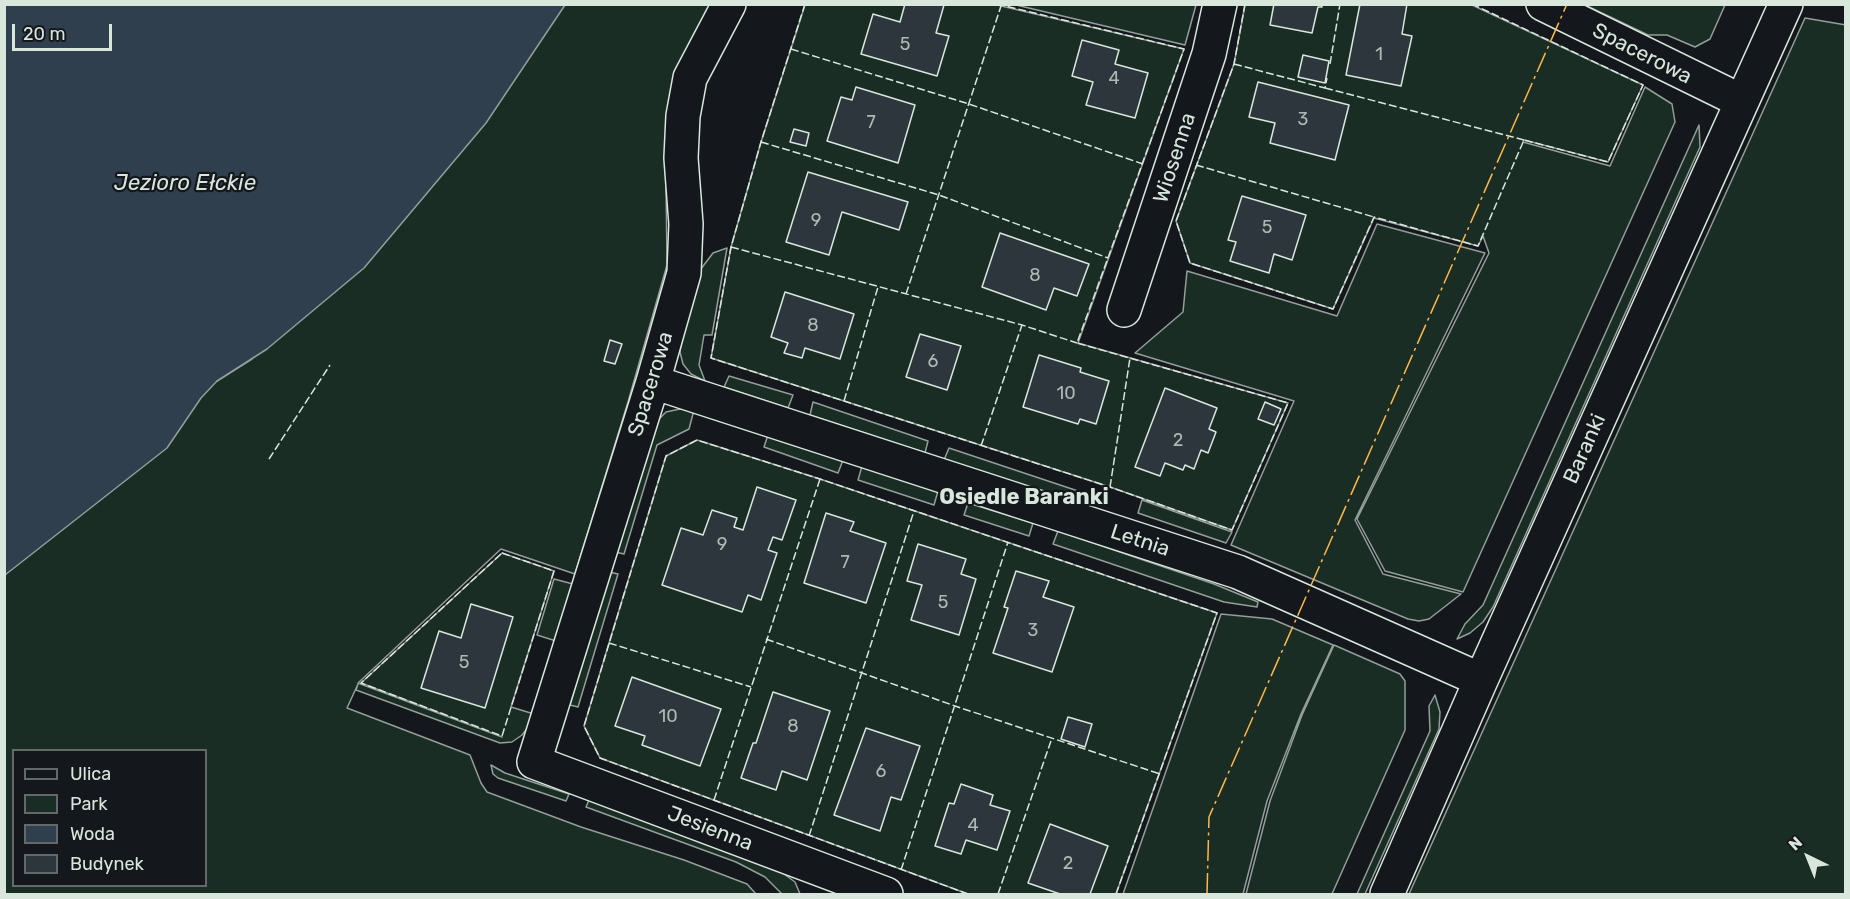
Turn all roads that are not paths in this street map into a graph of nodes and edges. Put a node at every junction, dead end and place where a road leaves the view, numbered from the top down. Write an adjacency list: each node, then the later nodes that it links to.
1 (729, 4): 7 (street, Spacerowa)
2 (1220, 4): 6 (street, Wiosenna)
3 (1543, 4): 5 (street, Spacerowa)
4 (1786, 4): 5 (street, Baranki)
5 (1741, 101): 8 (street, Baranki)
6 (1124, 310)
7 (653, 382): 8 (street, Letnia); 9 (street, Spacerowa)
8 (1481, 680): 12 (street, Baranki)
9 (534, 762): 10 (street, Jesienna)
10 (826, 884): 11 (street, Jesienna)
11 (886, 894)
12 (1386, 894)

